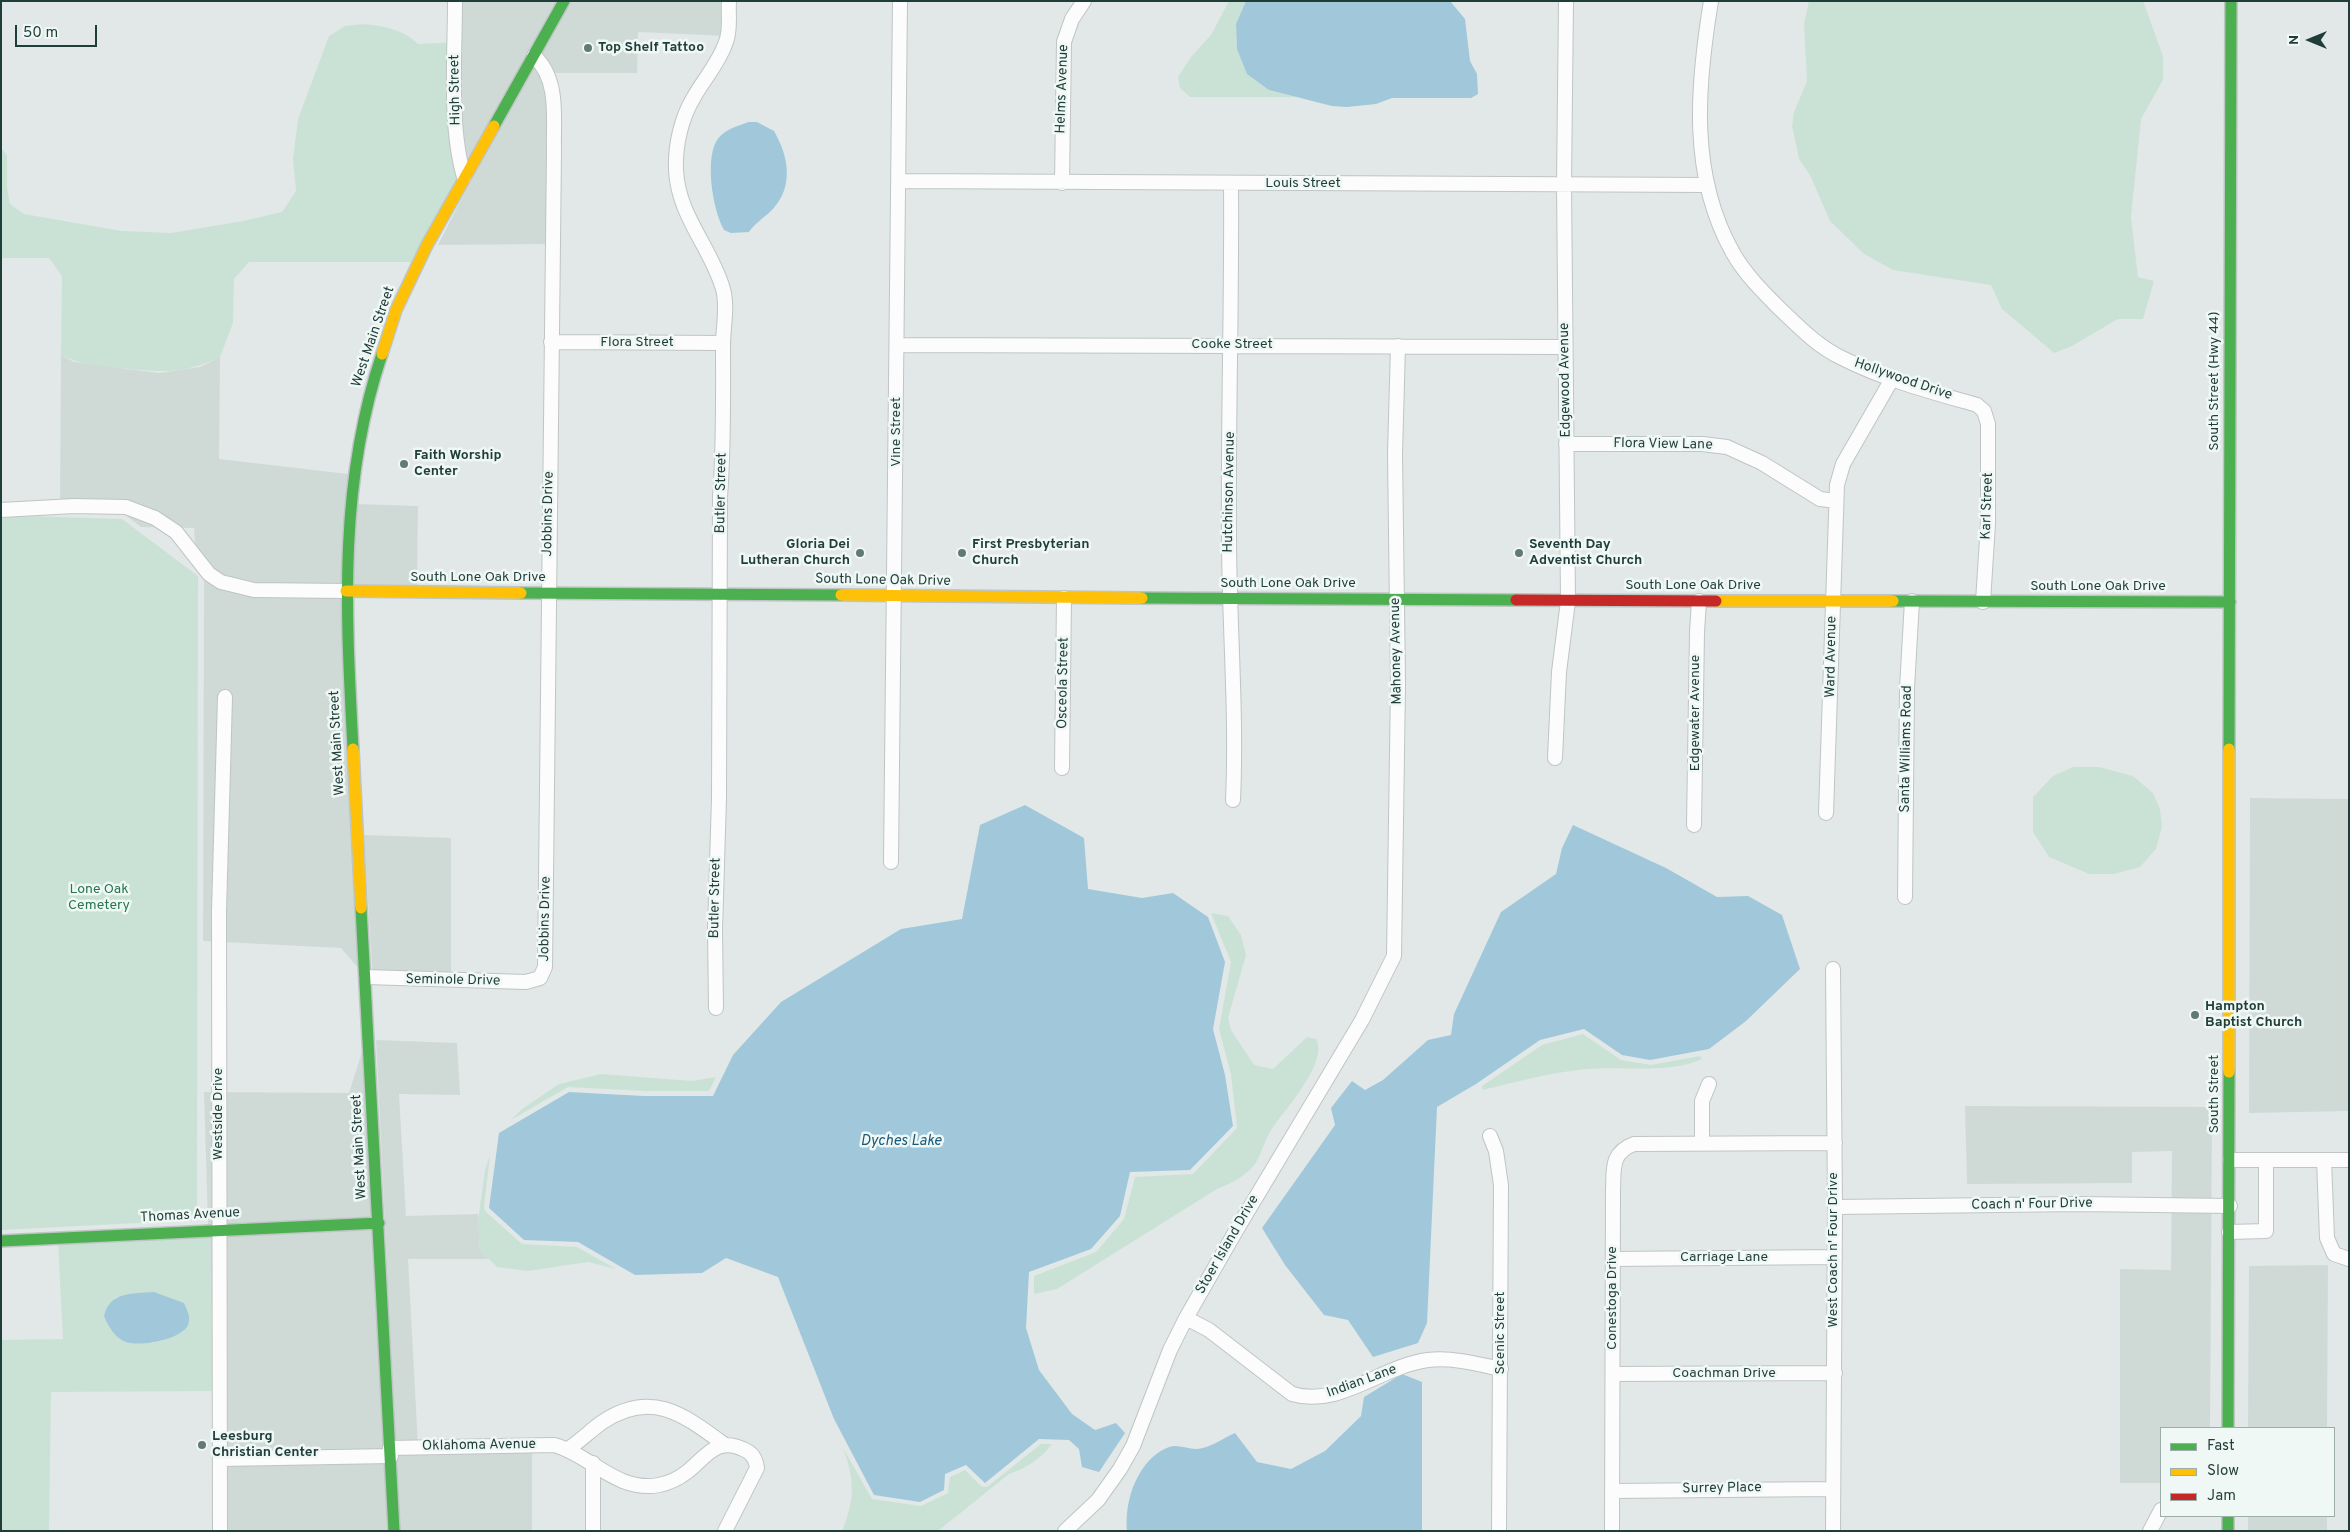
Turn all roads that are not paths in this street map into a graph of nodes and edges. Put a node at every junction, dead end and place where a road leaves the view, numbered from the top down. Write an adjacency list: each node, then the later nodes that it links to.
1 (454, 1): 10 (street, High Street)
2 (564, 1): 9 (main road, West Main Street)
3 (729, 1): 17 (street, Butler Street)
4 (900, 1): 11 (street, Vine Street)
5 (1084, 1): 12 (street, Helms Avenue)
6 (1566, 1): 14 (street, Edgewood Avenue)
7 (1711, 1): 15 (street, Hollywood Drive)
8 (2231, 1): 39 (main road, South Street (Hwy 44))
9 (534, 56): 10 (main road, West Main Street); 16 (street, Jobbins Drive)
10 (464, 177): 27 (main road, West Main Street)
11 (900, 181): 12 (street, Louis Street); 18 (street, Vine Street)
12 (1062, 183): 13 (street, Louis Street)
13 (1231, 184): 14 (street, Louis Street); 19 (street, Hutchinson Avenue)
14 (1564, 185): 15 (street, Louis Street); 21 (street, Edgewood Avenue)
15 (1707, 185): 22 (street, Hollywood Drive)
16 (551, 342): 17 (street, Flora Street); 28 (street, Jobbins Drive)
17 (723, 343): 29 (street, Butler Street)
18 (898, 345): 19 (street, Cooke Street); 30 (street, Vine Street)
19 (1230, 345): 20 (street, Cooke Street); 32 (street, Hutchinson Avenue)
20 (1398, 346): 21 (street, Cooke Street); 33 (street, Mahoney Avenue)
21 (1565, 348): 24 (street, Edgewood Avenue)
22 (1892, 379): 23 (street, Hollywood Drive); 25 (street, Ward Avenue)
23 (1984, 410): 38 (street, Karl Street)
24 (1566, 444): 25 (street, Flora View Lane); 34 (street, Edgewood Avenue)
25 (1836, 501): 36 (street, Ward Avenue)
26 (1, 510): 27 (street)
27 (346, 592): 28 (main road, South Lone Oak Drive); 51 (main road, West Main Street)
28 (548, 593): 29 (main road, South Lone Oak Drive); 52 (street, Jobbins Drive)
29 (721, 595): 30 (main road, South Lone Oak Drive); 53 (street, Butler Street)
30 (896, 596): 31 (main road, South Lone Oak Drive); 47 (street, Vine Street)
31 (1064, 598): 32 (main road, South Lone Oak Drive); 43 (street, Osceola Street)
32 (1230, 599): 33 (main road, South Lone Oak Drive); 44 (street, Hutchinson Avenue)
33 (1396, 600): 34 (main road, South Lone Oak Drive); 49 (street, Mahoney Avenue)
34 (1568, 601): 35 (main road, South Lone Oak Drive); 41 (street, Edgewood Avenue)
35 (1699, 602): 36 (main road, South Lone Oak Drive); 46 (street, Edgewater Avenue)
36 (1833, 602): 37 (main road, South Lone Oak Drive); 45 (street, Ward Avenue)
37 (1912, 602): 38 (main road, South Lone Oak Drive); 48 (street, Santa Williams Road)
38 (1983, 602): 39 (main road, South Lone Oak Drive)
39 (2230, 602): 42 (main road, South Street (Hwy 44))
40 (226, 697): 65 (street, Westside Drive)
41 (1555, 758)
42 (2230, 760): 58 (main road, South Street)
43 (1062, 768)
44 (1233, 800)
45 (1826, 813)
46 (1694, 825)
47 (891, 862)
48 (1905, 896)
49 (1394, 956): 71 (street, Stoer Island Drive)
50 (1833, 969): 57 (street, West Coach n' Four Drive)
51 (366, 977): 52 (street, Seminole Drive); 64 (main road, West Main Street)
52 (540, 978)
53 (716, 1008)
54 (1709, 1084): 56 (street)
55 (1490, 1136): 72 (street, Scenic Street)
56 (1702, 1143): 57 (street, Conestoga Drive); 69 (street, Conestoga Drive)
57 (1835, 1144): 63 (street, West Coach n' Four Drive)
58 (2230, 1160): 59 (street); 62 (main road, South Street)
59 (2266, 1160): 60 (street); 66 (street)
60 (2324, 1160): 61 (street); 70 (street)
61 (2349, 1160)
62 (2230, 1206): 63 (street, Coach n' Four Drive); 66 (main road, South Street)
63 (1835, 1207): 68 (street, West Coach n' Four Drive)
64 (379, 1223): 65 (main road, Thomas Avenue); 78 (main road, West Main Street)
65 (219, 1229): 67 (main road, Thomas Avenue); 79 (street, Westside Drive)
66 (2229, 1232): 75 (main road, South Street)
67 (1, 1241)
68 (1835, 1257): 69 (street, Carriage Lane); 73 (street, West Coach n' Four Drive)
69 (1613, 1259): 74 (street, Conestoga Drive)
70 (2349, 1259)
71 (1186, 1318): 72 (street, Indian Lane); 89 (street, Stoer Island Drive)
72 (1501, 1369): 90 (street, Scenic Street)
73 (1835, 1373): 74 (street, Coachman Drive); 81 (street, West Coach n' Four Drive)
74 (1613, 1374): 82 (street, Conestoga Drive)
75 (2228, 1427)
76 (725, 1445): 77 (street); 80 (street); 88 (street)
77 (568, 1449): 78 (street, Oklahoma Avenue); 80 (street)
78 (390, 1452): 79 (street, Oklahoma Avenue); 86 (main road, West Main Street)
79 (220, 1459): 85 (street, Westside Drive)
80 (593, 1463): 87 (street)
81 (1832, 1489): 82 (street, Surrey Place); 92 (street, West Coach n' Four Drive)
82 (1612, 1490): 91 (street, Conestoga Drive)
83 (2160, 1512): 93 (street)
84 (2228, 1517): 94 (main road)
85 (220, 1531)
86 (394, 1531)
87 (593, 1531)
88 (725, 1531)
89 (1064, 1531)
90 (1499, 1531)
91 (1612, 1531)
92 (1833, 1531)
93 (2150, 1531)
94 (2228, 1531)

